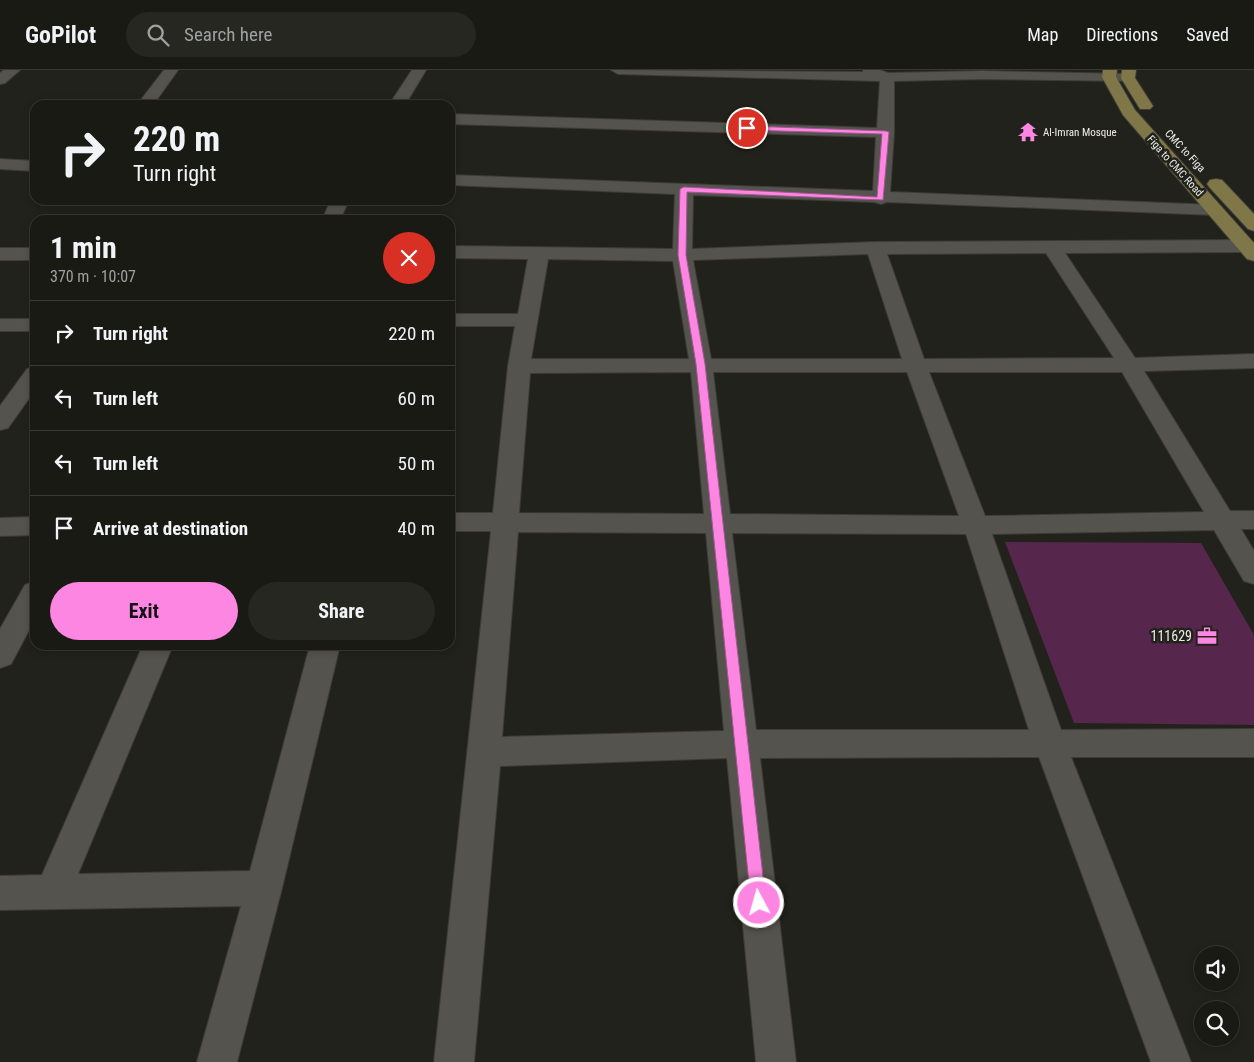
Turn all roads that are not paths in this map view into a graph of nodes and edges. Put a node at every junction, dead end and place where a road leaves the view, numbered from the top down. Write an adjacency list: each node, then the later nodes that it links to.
1 (13, 70): 10 (street)
2 (171, 70): 11 (street)
3 (419, 70): 12 (street)
4 (618, 70): 9 (street)
5 (866, 70): 9 (street)
6 (985, 73): 7 (street); 9 (street)
7 (1109, 73): 8 (street); 24 (main road, Figa to CMC Road)
8 (1129, 74): 15 (main road, CMC to Figa)
9 (887, 76): 14 (street)
10 (0, 80)
11 (149, 100)
12 (400, 100)
13 (455, 119): 14 (street)
14 (886, 132): 23 (street)
15 (1170, 135)
16 (0, 164): 17 (street)
17 (17, 165): 18 (street); 21 (street)
18 (30, 166)
19 (1202, 169): 25 (main road, CMC to Figa)
20 (455, 180): 22 (street)
21 (0, 183)
22 (684, 189): 23 (street); 32 (street)
23 (881, 199): 24 (street)
24 (1215, 210): 28 (main road, Figa to CMC Road)
25 (1254, 225)
26 (876, 248): 27 (street); 32 (street); 40 (street)
27 (1052, 248): 28 (street); 41 (street)
28 (1250, 250)
29 (455, 252): 30 (street)
30 (539, 253): 32 (street); 35 (street)
31 (30, 255): 33 (street)
32 (682, 255): 39 (street)
33 (3, 259)
34 (455, 320): 35 (street)
35 (527, 320): 42 (street)
36 (0, 325): 37 (street)
37 (30, 325)
38 (1254, 361): 41 (street)
39 (701, 364): 40 (street); 42 (street); 49 (street)
40 (915, 364): 41 (street); 50 (street)
41 (1129, 365): 47 (street)
42 (519, 366): 46 (street)
43 (30, 381): 44 (street)
44 (0, 423)
45 (1254, 520): 47 (street)
46 (503, 521): 48 (street); 49 (street); 61 (street)
47 (1222, 521): 50 (street); 53 (street)
48 (455, 522)
49 (717, 525): 50 (street); 59 (street)
50 (976, 525): 60 (street)
51 (30, 526): 52 (street)
52 (0, 527)
53 (1254, 574)
54 (30, 601): 57 (street)
55 (156, 650): 64 (street)
56 (324, 650): 62 (street)
57 (0, 656)
58 (1254, 743): 60 (street)
59 (742, 744): 60 (street); 61 (street); 67 (street)
60 (1050, 744): 68 (street)
61 (485, 752): 66 (street)
62 (264, 888): 64 (street); 65 (street)
63 (0, 893): 64 (street)
64 (52, 894)
65 (218, 1062)
66 (454, 1062)
67 (776, 1062)
68 (1171, 1062)

